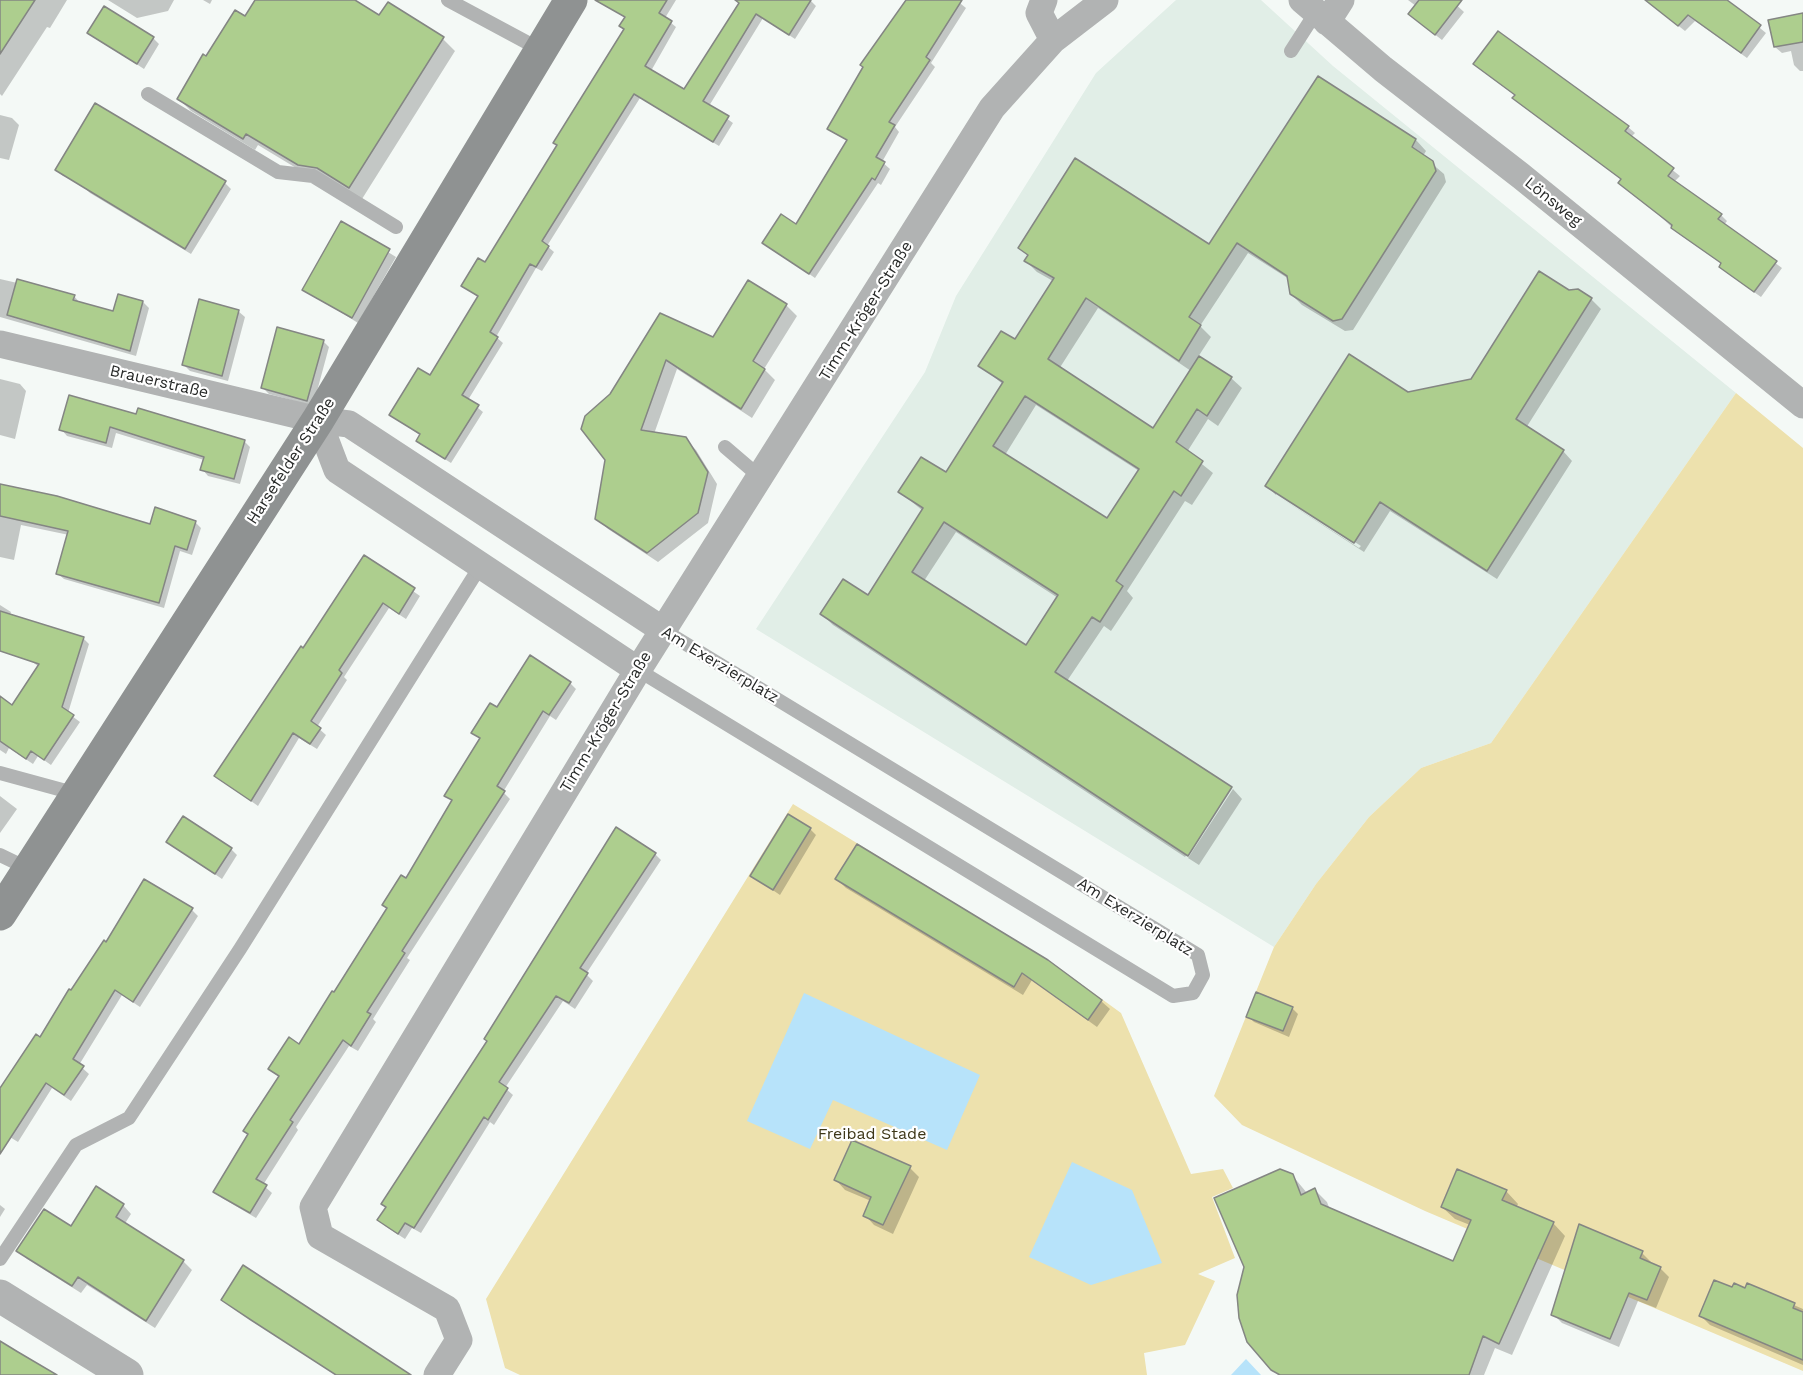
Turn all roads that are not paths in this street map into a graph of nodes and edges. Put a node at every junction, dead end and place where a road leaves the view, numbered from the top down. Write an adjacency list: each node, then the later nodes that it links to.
1 (448, 0): 7 (lane)
2 (571, 0): 7 (main road, Harsefelder Straße)
3 (1044, 0): 6 (street)
4 (1105, 0): 6 (street, Timm-Kröger-Straße)
5 (1321, 9): 8 (lane); 12 (street, Lönsweg)
6 (1053, 40): 15 (street, Timm-Kröger-Straße)
7 (541, 50): 13 (main road, Harsefelder Straße)
8 (1291, 51)
9 (148, 94): 10 (lane)
10 (396, 227)
11 (0, 344): 13 (street, Brauerstraße)
12 (1803, 405)
13 (318, 420): 16 (street, Am Exerzierplatz); 17 (street, Am Exerzierplatz); 20 (main road, Harsefelder Straße)
14 (725, 447): 15 (lane)
15 (760, 477): 17 (street, Timm-Kröger-Straße)
16 (481, 566): 18 (street, Am Exerzierplatz); 24 (lane)
17 (663, 630): 18 (street, Timm-Kröger-Straße); 18 (lane, Am Exerzierplatz)
18 (638, 670): 27 (street, Timm-Kröger-Straße)
19 (0, 773): 20 (lane)
20 (77, 794): 22 (main road, Harsefelder Straße)
21 (0, 855): 22 (lane)
22 (29, 869): 23 (main road, Harsefelder Straße)
23 (0, 914)
24 (0, 1259)
25 (0, 1296): 26 (street)
26 (127, 1375)
27 (437, 1375)

